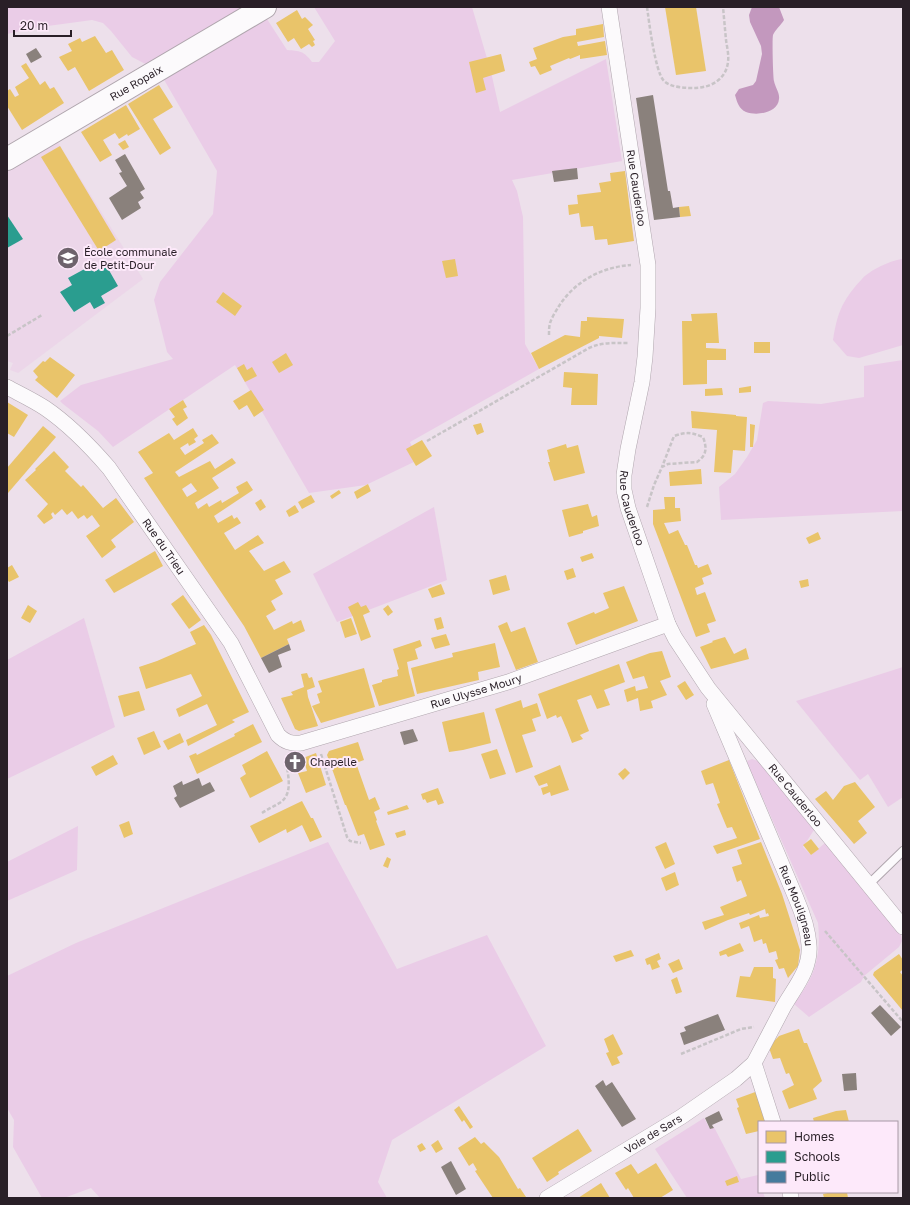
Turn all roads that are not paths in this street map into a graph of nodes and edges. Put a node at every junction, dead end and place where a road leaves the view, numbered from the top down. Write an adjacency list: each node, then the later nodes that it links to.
1 (610, 7): 5 (street, Rue Cauderloo)
2 (260, 9): 3 (street, Rue Ropaix)
3 (7, 159)
4 (7, 387): 7 (street, Rue du Trieu)
5 (668, 624): 6 (street, Rue Cauderloo); 7 (street, Rue Ulysse Moury)
6 (708, 688): 9 (street, Rue Cauderloo); 11 (street, Rue Mouligneau)
7 (285, 741)
8 (903, 851): 9 (lane)
9 (868, 885): 10 (street, Rue Cauderloo)
10 (903, 927)
11 (754, 1063): 12 (street); 13 (street, Voie de Sars)
12 (773, 1121)
13 (547, 1198)

